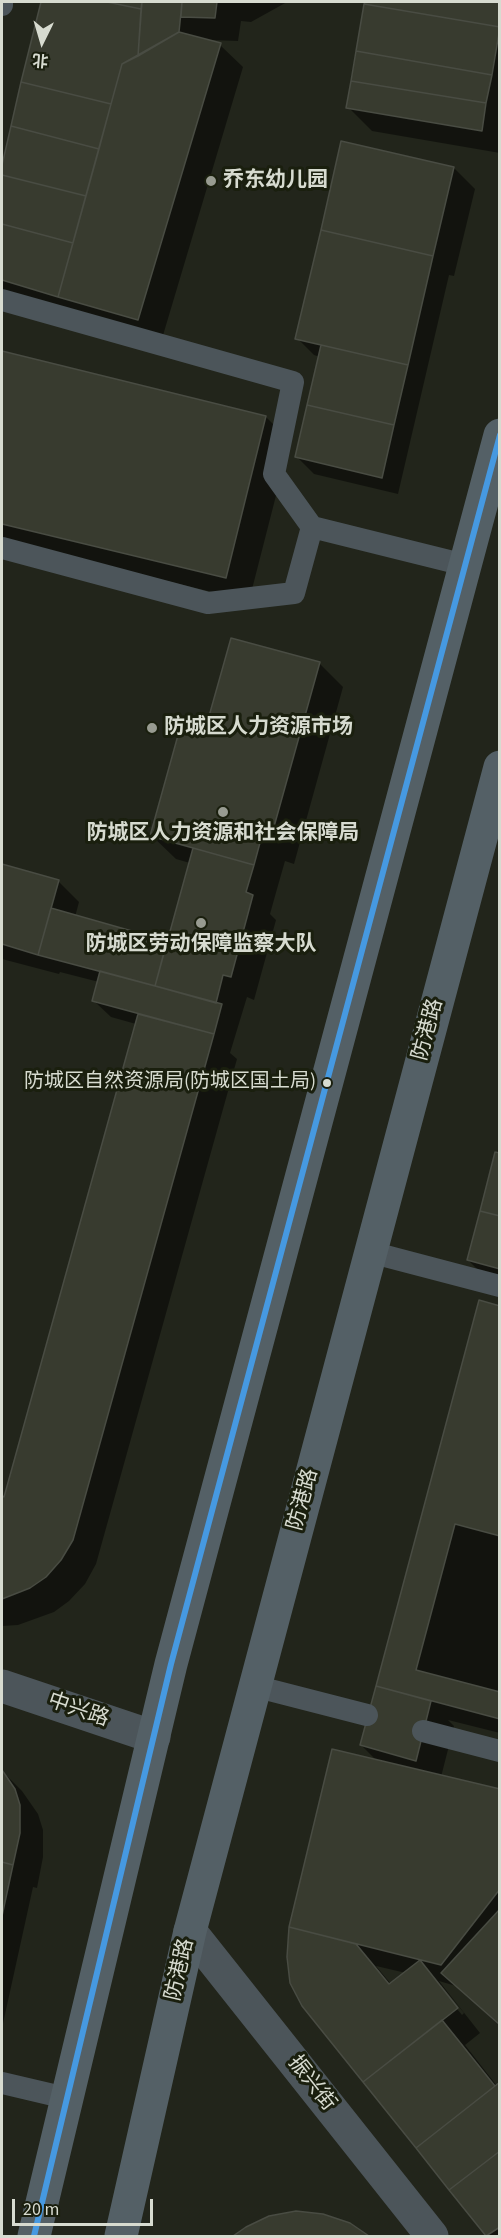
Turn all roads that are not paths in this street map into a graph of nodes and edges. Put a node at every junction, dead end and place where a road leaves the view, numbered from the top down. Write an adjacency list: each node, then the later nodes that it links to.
1 (2, 300): 3 (lane)
2 (500, 435): 5 (highway)
3 (312, 527): 4 (lane); 5 (lane)
4 (2, 548)
5 (465, 565): 13 (highway)
6 (500, 767): 7 (highway, 防港路)
7 (370, 1252): 8 (lane); 10 (highway, 防港路)
8 (500, 1286)
9 (2, 1686): 13 (street, 中兴路)
10 (254, 1686): 11 (lane); 15 (highway, 防港路)
11 (368, 1715)
12 (423, 1731): 14 (lane)
13 (154, 1737): 17 (highway)
14 (500, 1751)
15 (190, 1931): 19 (highway, 防港路); 20 (street, 振兴街)
16 (2, 2083): 17 (lane)
17 (66, 2098): 18 (highway)
18 (34, 2236)
19 (121, 2236)
20 (432, 2236)

